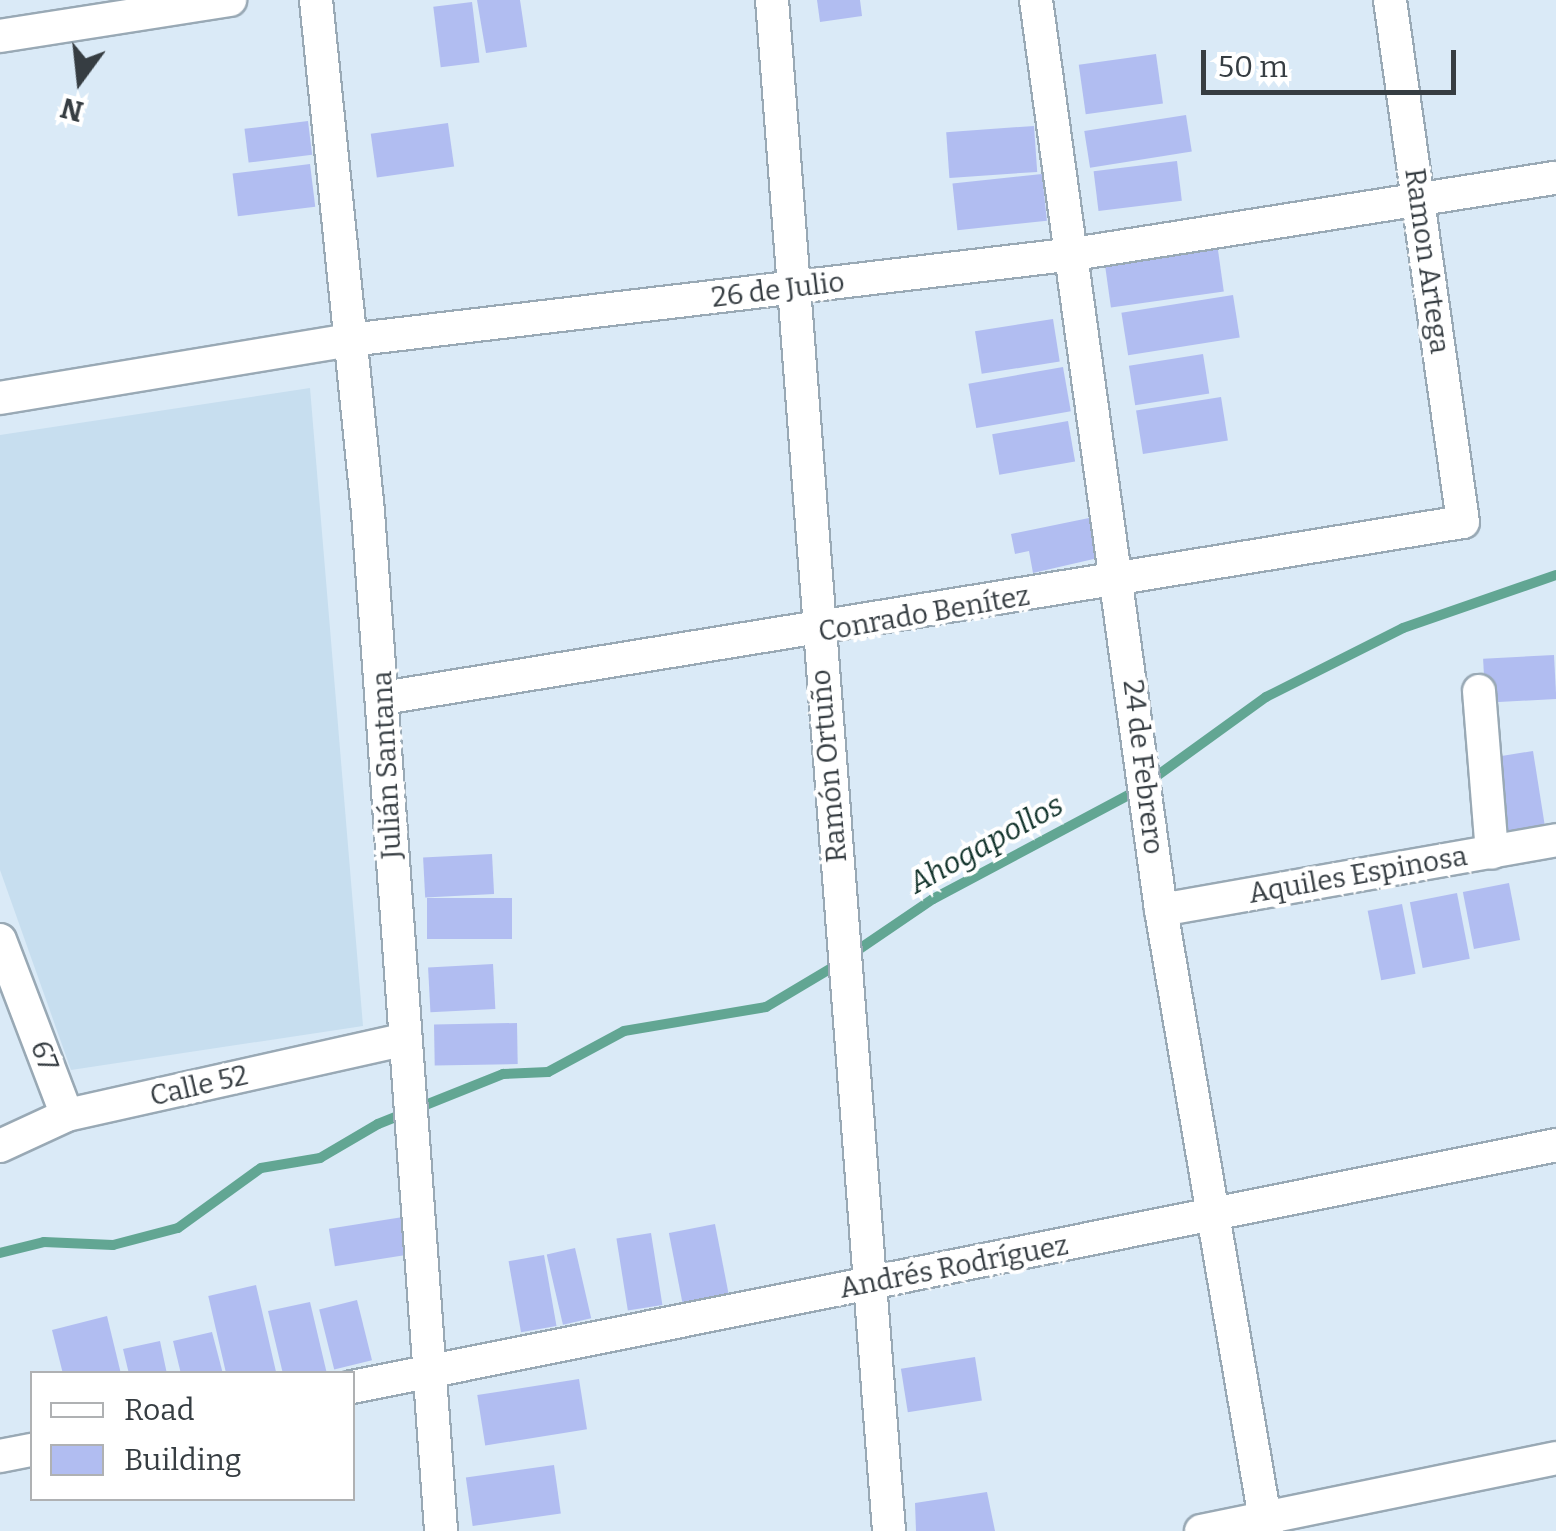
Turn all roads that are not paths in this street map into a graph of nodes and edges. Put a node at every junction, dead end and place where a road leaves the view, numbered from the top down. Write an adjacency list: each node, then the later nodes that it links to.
1 (230, 0): 6 (street)
2 (316, 0): 11 (street, Julián Santana)
3 (772, 0): 10 (street, Ramón Ortuño)
4 (1036, 0): 9 (street, 24 de Febrero)
5 (1390, 0): 8 (street, Ramon Artega)
6 (0, 36)
7 (1556, 178): 8 (street, 26 de Julio)
8 (1419, 198): 9 (street, 26 de Julio); 13 (street, Ramon Artega)
9 (1074, 254): 10 (street, 26 de Julio); 14 (street, 24 de Febrero)
10 (794, 288): 11 (street, 26 de Julio); 15 (street, Ramón Ortuño)
11 (350, 340): 12 (street, 26 de Julio); 17 (street, Julián Santana)
12 (0, 398)
13 (1463, 522): 14 (street, Conrado Benítez)
14 (1117, 582): 15 (street, Conrado Benítez); 20 (street, 24 de Febrero)
15 (818, 632): 17 (street, Conrado Benítez); 27 (street, Ramón Ortuño)
16 (1479, 691): 19 (street)
17 (384, 698): 22 (street, Julián Santana)
18 (1556, 840): 19 (street, Aquiles Espinosa)
19 (1492, 852): 20 (street, Aquiles Espinosa)
20 (1161, 910): 26 (street, 24 de Febrero)
21 (0, 940): 23 (street, 67)
22 (403, 1040): 23 (street, Calle 52); 28 (street, Julián Santana)
23 (68, 1115): 25 (street, Calle 52)
24 (1556, 1145): 26 (street, Andrés Rodríguez)
25 (0, 1146)
26 (1208, 1216): 27 (street, Andrés Rodríguez); 33 (street, 24 de Febrero)
27 (866, 1285): 28 (street, Andrés Rodríguez); 35 (street, Ramón Ortuño)
28 (430, 1372): 29 (street, Andrés Rodríguez); 34 (street, Julián Santana)
29 (355, 1387)
30 (30, 1450): 31 (street)
31 (0, 1456)
32 (1556, 1458): 33 (street)
33 (1266, 1525): 36 (street)
34 (441, 1531)
35 (889, 1531)
36 (1201, 1531)

